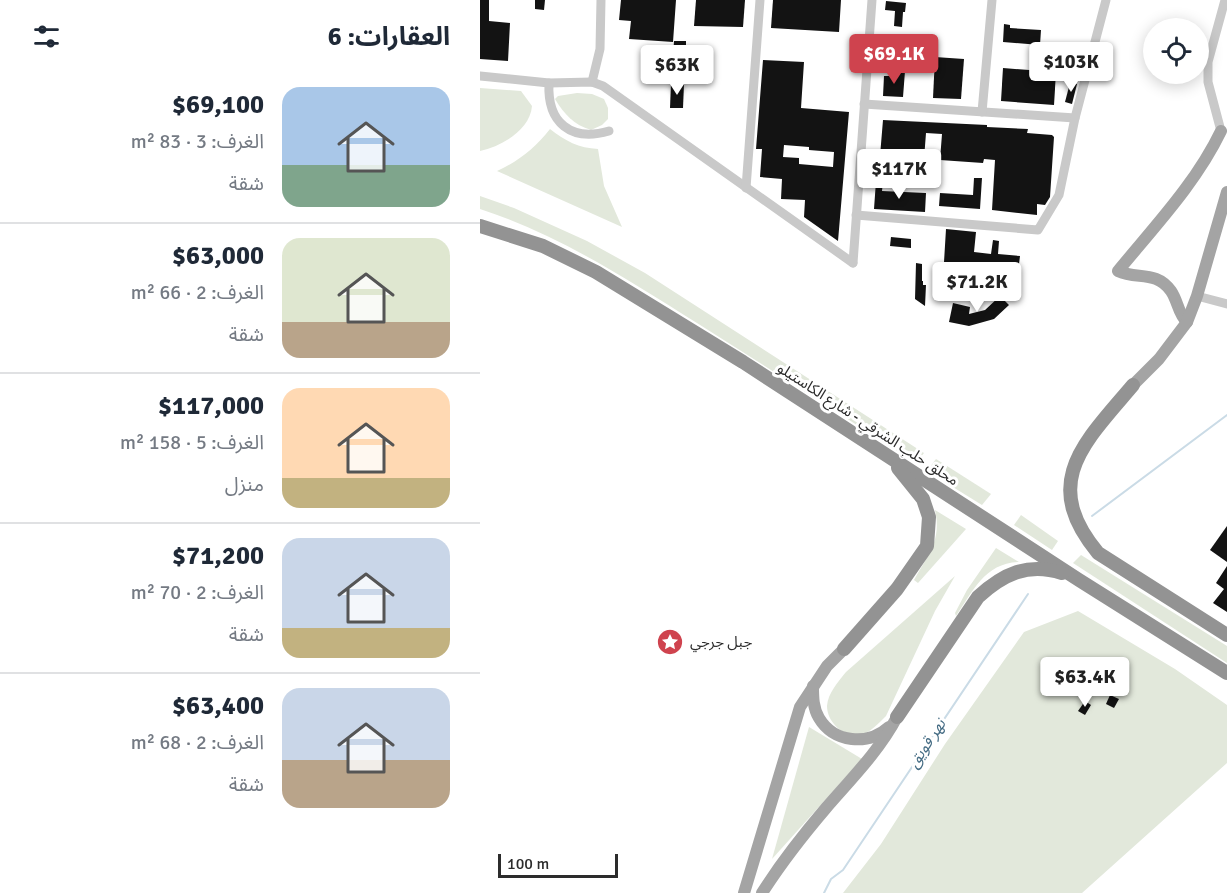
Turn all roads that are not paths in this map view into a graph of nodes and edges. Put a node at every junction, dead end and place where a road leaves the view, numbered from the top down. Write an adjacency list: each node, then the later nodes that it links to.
1 (602, 0): 8 (street)
2 (760, 0): 15 (street)
3 (872, 0): 10 (street)
4 (992, 0): 11 (street)
5 (1106, 0): 12 (street)
6 (1225, 0): 13 (street)
7 (480, 76): 9 (street)
8 (592, 82): 9 (street); 15 (street)
9 (549, 83): 14 (street)
10 (864, 104): 11 (street); 17 (street)
11 (982, 112): 12 (street)
12 (1075, 118): 17 (street)
13 (1221, 130): 21 (main road)
14 (609, 131)
15 (746, 188): 17 (street)
16 (1227, 192): 19 (main road)
17 (856, 215)
18 (480, 226): 23 (highway, محلق حلب الشرقي - شارع الكاستيلو)
19 (1197, 296): 20 (street); 21 (main road)
20 (1227, 304)
21 (1186, 322): 22 (main road)
22 (1133, 385): 25 (highway)
23 (889, 457): 24 (highway, محلق حلب الشرقي - شارع الكاستيلو); 26 (highway)
24 (1079, 580): 27 (highway, محلق حلب الشرقي - شارع الكاستيلو); 29 (highway)
25 (1227, 635)
26 (844, 649): 28 (main road)
27 (1227, 673)
28 (813, 686): 29 (main road); 30 (main road)
29 (897, 717): 31 (main road)
30 (744, 893)
31 (762, 893)

